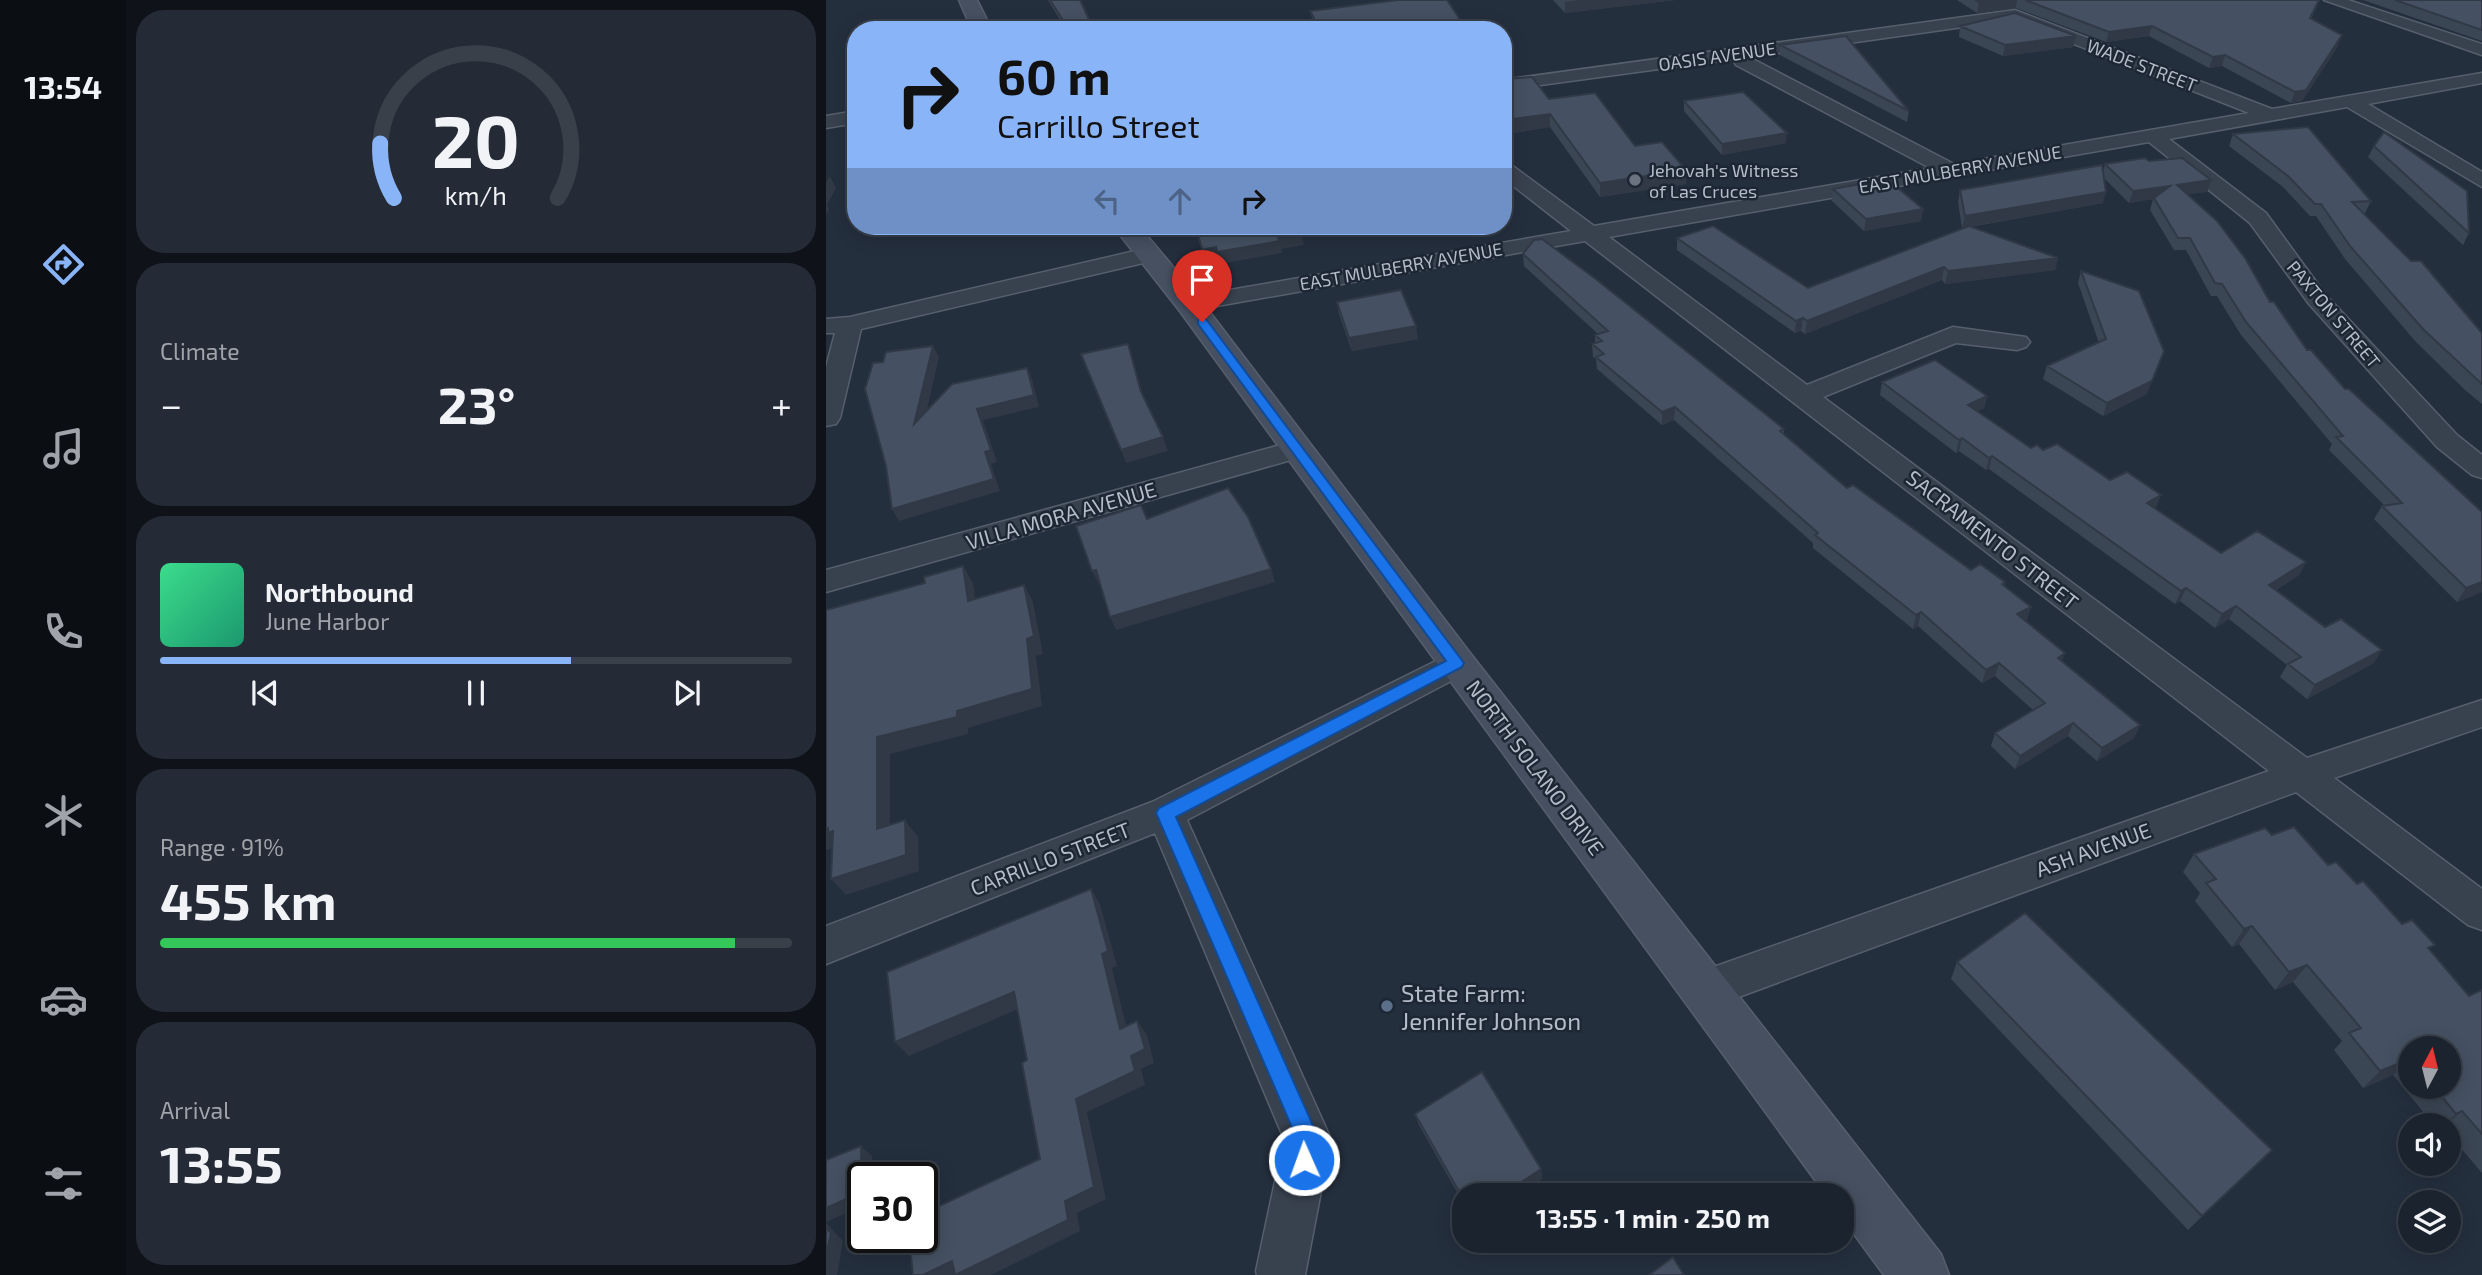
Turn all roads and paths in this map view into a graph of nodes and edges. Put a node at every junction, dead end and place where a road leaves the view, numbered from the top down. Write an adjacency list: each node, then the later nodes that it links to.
1 (968, 0): 4 (main road)
2 (2332, 0): 5 (street)
3 (2015, 15): 6 (street, OASIS AVENUE); 10 (street, WADE STREET)
4 (978, 21)
5 (2482, 50)
6 (1739, 52): 8 (street, OASIS AVENUE); 14 (street)
7 (2482, 78): 9 (street, EAST MULBERRY AVENUE)
8 (1512, 84)
9 (2352, 102): 10 (street, EAST MULBERRY AVENUE); 16 (street)
10 (2270, 115): 13 (street, EAST MULBERRY AVENUE)
11 (847, 118): 12 (street)
12 (826, 122)
13 (2152, 135): 14 (street, EAST MULBERRY AVENUE); 25 (street, PAXTON STREET)
14 (1951, 171): 17 (street, EAST MULBERRY AVENUE)
15 (1512, 175): 17 (street, SACRAMENTO STREET)
16 (2482, 181)
17 (1587, 232): 19 (street, EAST MULBERRY AVENUE); 22 (street, SACRAMENTO STREET)
18 (1137, 240): 19 (main road, NORTH SOLANO DRIVE); 20 (street)
19 (1189, 304): 24 (main road, NORTH SOLANO DRIVE)
20 (838, 325): 23 (street)
21 (2017, 342): 22 (street)
22 (1805, 395): 29 (street, SACRAMENTO STREET)
23 (826, 418)
24 (1295, 450): 26 (street, VILLA MORA AVENUE); 27 (main road, NORTH SOLANO DRIVE)
25 (2482, 469)
26 (826, 581)
27 (1456, 663): 30 (street, CARRILLO STREET); 33 (main road, NORTH SOLANO DRIVE)
28 (2482, 713): 29 (street, ASH AVENUE)
29 (2299, 775): 31 (street, SACRAMENTO STREET); 33 (street, ASH AVENUE)
30 (1165, 813): 32 (street, CARRILLO STREET); 34 (street)
31 (2482, 912)
32 (826, 945)
33 (1706, 989): 35 (main road, NORTH SOLANO DRIVE)
34 (1281, 1271)
35 (1920, 1275)

